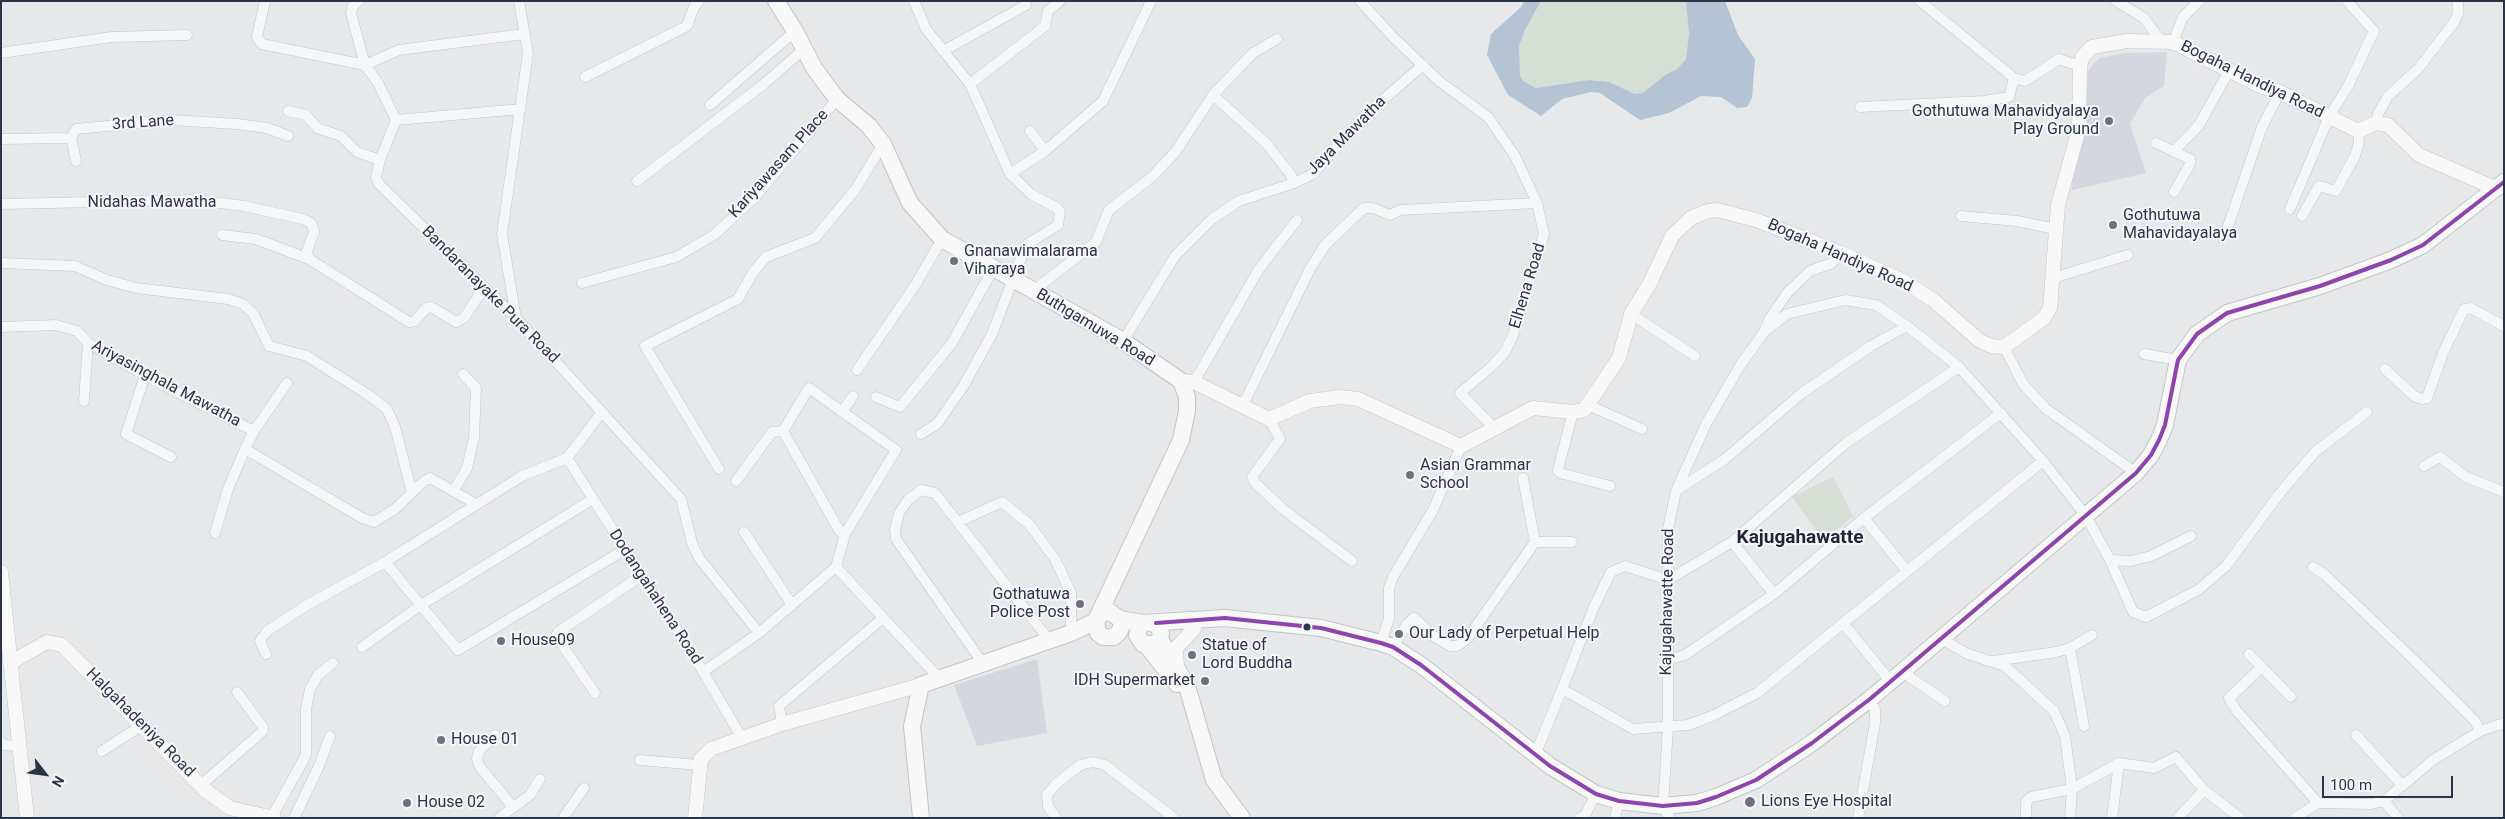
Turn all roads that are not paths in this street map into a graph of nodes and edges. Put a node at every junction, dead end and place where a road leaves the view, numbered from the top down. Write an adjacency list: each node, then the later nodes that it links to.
1 (265, 1): 24 (street)
2 (359, 1): 24 (street)
3 (520, 1): 17 (street)
4 (699, 1): 28 (street)
5 (776, 1): 16 (main road, Buthgamuwa Road)
6 (914, 1): 22 (street)
7 (1060, 1): 30 (street)
8 (1151, 1): 48 (street)
9 (1360, 1): 25 (street, Elhena Road)
10 (1920, 1): 29 (street)
11 (2116, 1): 20 (street)
12 (2199, 1): 20 (street)
13 (2347, 1): 38 (street)
14 (2458, 1): 40 (street)
15 (1026, 5): 22 (street)
16 (795, 31): 21 (main road, Buthgamuwa Road); 34 (street)
17 (524, 34): 24 (street); 36 (street)
18 (187, 35): 23 (street)
19 (1277, 39): 32 (street)
20 (2167, 41): 26 (street, Bogaha Handiya Road); 27 (street, Bogaha Handiya Road)
21 (804, 49): 33 (main road, Buthgamuwa Road); 53 (street)
22 (943, 51): 30 (street)
23 (1, 53)
24 (364, 65): 39 (street)
25 (1423, 65): 54 (street, Jaya Mawatha); 57 (street, Elhena Road)
26 (2080, 66): 29 (street); 63 (street)
27 (2230, 69): 31 (street, Bogaha Handiya Road); 49 (street)
28 (585, 77)
29 (2014, 78): 35 (street)
30 (970, 84): 52 (street)
31 (2280, 92): 38 (street, Bogaha Handiya Road); 65 (street)
32 (1213, 95): 54 (street); 76 (street)
33 (837, 99): 46 (main road, Buthgamuwa Road); 74 (street, Kariyawasam Place)
34 (710, 105)
35 (1860, 107)
36 (520, 109): 39 (street); 78 (street)
37 (288, 111): 50 (street)
38 (2329, 117): 42 (street, Bogaha Handiya Road); 59 (street)
39 (396, 120): 50 (street, Bandaranayake Pura Road)
40 (2376, 123): 42 (street); 55 (street)
41 (1030, 131): 48 (street)
42 (2358, 131): 61 (street)
43 (288, 136): 44 (street, 3rd Lane)
44 (71, 138): 45 (street, 3rd Lane); 51 (street)
45 (1, 139)
46 (883, 144): 66 (main road, Buthgamuwa Road); 118 (street)
47 (2156, 144): 49 (street)
48 (1045, 151): 52 (street)
49 (2174, 151): 56 (street)
50 (380, 160): 75 (street, Bandaranayake Pura Road)
51 (76, 161)
52 (1010, 174): 73 (street)
53 (637, 181)
54 (1294, 183): 83 (street, Jaya Mawatha)
55 (2500, 185): 88 (main road)
56 (2174, 192)
57 (1537, 203): 99 (street); 107 (street, Elhena Road)
58 (1, 204): 69 (street, Nidahas Mawatha)
59 (2290, 209)
60 (1961, 216): 63 (street)
61 (2302, 216)
62 (1297, 220): 94 (street)
63 (2055, 229): 72 (street)
64 (222, 235): 69 (street)
65 (2225, 235)
66 (942, 239): 71 (main road, Buthgamuwa Road); 91 (street)
67 (1840, 253): 77 (street, Bogaha Handiya Road); 82 (street); 85 (street, Bogaha Handiya Road)
68 (2128, 255): 72 (street)
69 (309, 259): 75 (street)
70 (1, 263): 126 (street)
71 (993, 269): 73 (main road, Buthgamuwa Road); 97 (street)
72 (2053, 278): 85 (street)
73 (1012, 280): 76 (main road, Buthgamuwa Road); 111 (street)
74 (582, 283)
75 (484, 288): 78 (street, Bandaranayake Pura Road)
76 (1032, 291): 83 (main road, Buthgamuwa Road)
77 (1632, 314): 87 (street); 100 (street, Bogaha Handiya Road)
78 (516, 318): 101 (street, Bandaranayake Pura Road)
79 (1907, 326): 82 (street, Kajugahawatte Road); 89 (street, Kajugahawatte Road); 124 (street)
80 (2504, 326): 90 (street)
81 (1, 327): 84 (street, Ariyasinghala Mawatha)
82 (1765, 331): 124 (street, Kajugahawatte Road)
83 (1123, 341): 94 (main road, Buthgamuwa Road)
84 (88, 343): 93 (street, Ariyasinghala Mawatha); 98 (street)
85 (2004, 348): 119 (street)
86 (2144, 354): 88 (street)
87 (1695, 356)
88 (2178, 360): 119 (main road)
89 (1959, 367): 105 (street, Kajugahawatte Road); 138 (street)
90 (2384, 369)
91 (857, 370)
92 (463, 374): 123 (street)
93 (145, 375): 110 (street, Ariyasinghala Mawatha); 114 (street)
94 (1188, 382): 99 (street); 149 (main road)
95 (288, 383): 110 (street)
96 (853, 396): 102 (street)
97 (876, 396)
98 (84, 400)
99 (1243, 405): 106 (street)
100 (1588, 405): 103 (street); 108 (street)
101 (602, 412): 115 (street); 159 (street, Bandaranayake Pura Road)
102 (842, 412): 109 (street); 134 (street)
103 (1573, 412): 107 (street); 122 (street)
104 (2367, 412): 140 (street, Kajugahawatte Road)
105 (2001, 413): 116 (street, Kajugahawatte Road); 130 (street)
106 (1269, 419): 112 (street); 141 (street)
107 (1494, 428): 112 (street)
108 (1642, 429)
109 (783, 430): 121 (street); 134 (street)
110 (254, 431): 113 (street, Ariyasinghala Mawatha)
111 (921, 434)
112 (1461, 446): 166 (street)
113 (245, 449): 126 (street, Ariyasinghala Mawatha); 133 (street)
114 (171, 457)
115 (567, 458): 127 (street, Dodangahahena Road); 128 (street)
116 (2043, 461): 129 (street, Kajugahawatte Road); 145 (street)
117 (2424, 466): 125 (street)
118 (719, 469)
119 (2136, 473): 129 (main road)
120 (1524, 478): 136 (street)
121 (736, 481)
122 (1610, 486)
123 (454, 490): 126 (street, Ariyasinghala Mawatha); 128 (street)
124 (1676, 491): 148 (street, Kajugahawatte Road)
125 (2504, 492)
126 (412, 494)
127 (593, 499): 139 (street, Dodangahahena Road); 152 (street)
128 (476, 504): 142 (street)
129 (2086, 516): 140 (street, Kajugahawatte Road); 164 (main road)
130 (1864, 518): 145 (street); 150 (street)
131 (958, 522): 160 (street); 165 (street); 175 (street)
132 (744, 532): 151 (street)
133 (215, 533)
134 (845, 534): 143 (street)
135 (2191, 536): 140 (street)
136 (1535, 542): 137 (street); 166 (street)
137 (1572, 542)
138 (1732, 542): 148 (street); 150 (street)
139 (624, 550): 147 (street, Dodangahahena Road); 152 (street)
140 (2110, 560)
141 (1352, 561)
142 (385, 562): 152 (street); 169 (street)
143 (836, 567): 151 (street); 154 (street)
144 (2312, 568): 194 (street)
145 (1906, 570): 157 (street)
146 (1, 572): 173 (street)
147 (641, 576): 178 (street, Dodangahahena Road); 184 (street)
148 (1668, 580): 171 (street, Kajugahawatte Road); 182 (street)
149 (1114, 583): 153 (main road); 155 (main road)
150 (1774, 594): 171 (street)
151 (792, 605): 159 (street)
152 (421, 606): 167 (street)
153 (1118, 616): 155 (main road); 161 (main road); 163 (main road)
154 (883, 618): 180 (street); 190 (street)
155 (1096, 620): 160 (main road); 163 (main road)
156 (1241, 621): 158 (main road); 161 (main road); 166 (main road)
157 (1843, 623): 179 (street); 193 (street)
158 (1194, 630): 161 (main road); 176 (street)
159 (759, 633): 178 (street)
160 (1071, 633): 163 (main road); 165 (main road)
161 (1151, 634): 163 (main road); 176 (main road); 186 (main road)
162 (2092, 635): 168 (street)
163 (1109, 637)
164 (1941, 639): 172 (street); 179 (main road)
165 (1049, 640): 175 (main road)
166 (1387, 645): 202 (main road)
167 (362, 647)
168 (2070, 648): 172 (street); 192 (street)
169 (266, 654)
170 (2249, 654): 177 (street)
171 (1667, 660): 193 (street, Kajugahawatte Road)
172 (1991, 661): 210 (street)
173 (10, 663): 191 (street, Halgahadeniya Road); 200 (street)
174 (333, 663): 219 (street)
175 (984, 664): 180 (main road)
176 (1177, 667): 186 (main road)
177 (2262, 668): 185 (street); 215 (street)
178 (703, 672): 198 (street, Dodangahahena Road)
179 (1896, 677): 187 (main road); 188 (street)
180 (940, 679): 181 (main road)
181 (921, 685): 190 (street); 224 (main road)
182 (1562, 689): 193 (street); 202 (street)
183 (237, 692): 207 (street)
184 (595, 693)
185 (2291, 697)
186 (1189, 699): 227 (main road)
187 (1870, 699): 217 (main road); 230 (street)
188 (1945, 701)
189 (2504, 723): 194 (street)
190 (782, 724): 198 (street)
191 (141, 726): 201 (street); 207 (street, Halgahadeniya Road)
192 (2084, 726)
193 (1668, 728): 217 (street, Kajugahawatte Road)
194 (2480, 732): 208 (street)
195 (495, 735): 216 (street)
196 (2356, 735): 208 (street)
197 (330, 736): 220 (street)
198 (742, 738): 205 (street)
199 (1, 742): 200 (street)
200 (21, 750): 218 (street)
201 (102, 751)
202 (1535, 755): 212 (main road)
203 (640, 760): 205 (street)
204 (2119, 763): 210 (street); 211 (street); 233 (street)
205 (699, 765): 223 (street)
206 (540, 779): 216 (street)
207 (201, 785): 219 (street, Halgahadeniya Road)
208 (2402, 785): 214 (street)
209 (584, 788): 222 (street)
210 (2072, 789): 231 (street); 232 (street)
211 (2204, 790): 234 (street); 235 (street)
212 (1596, 794): 213 (main road); 228 (street)
213 (1619, 801): 217 (main road); 229 (street)
214 (2384, 801): 215 (street); 237 (street)
215 (2318, 803): 236 (street)
216 (513, 807): 221 (street)
217 (1666, 812)
218 (27, 818)
219 (273, 818)
220 (294, 818)
221 (499, 818)
222 (563, 818)
223 (695, 818)
224 (921, 818)
225 (1056, 818): 226 (street)
226 (1174, 818)
227 (1242, 818)
228 (1580, 818)
229 (1615, 818)
230 (1858, 818)
231 (2026, 818)
232 (2070, 818)
233 (2112, 818)
234 (2178, 818)
235 (2240, 818)
236 (2296, 818)
237 (2398, 818)

